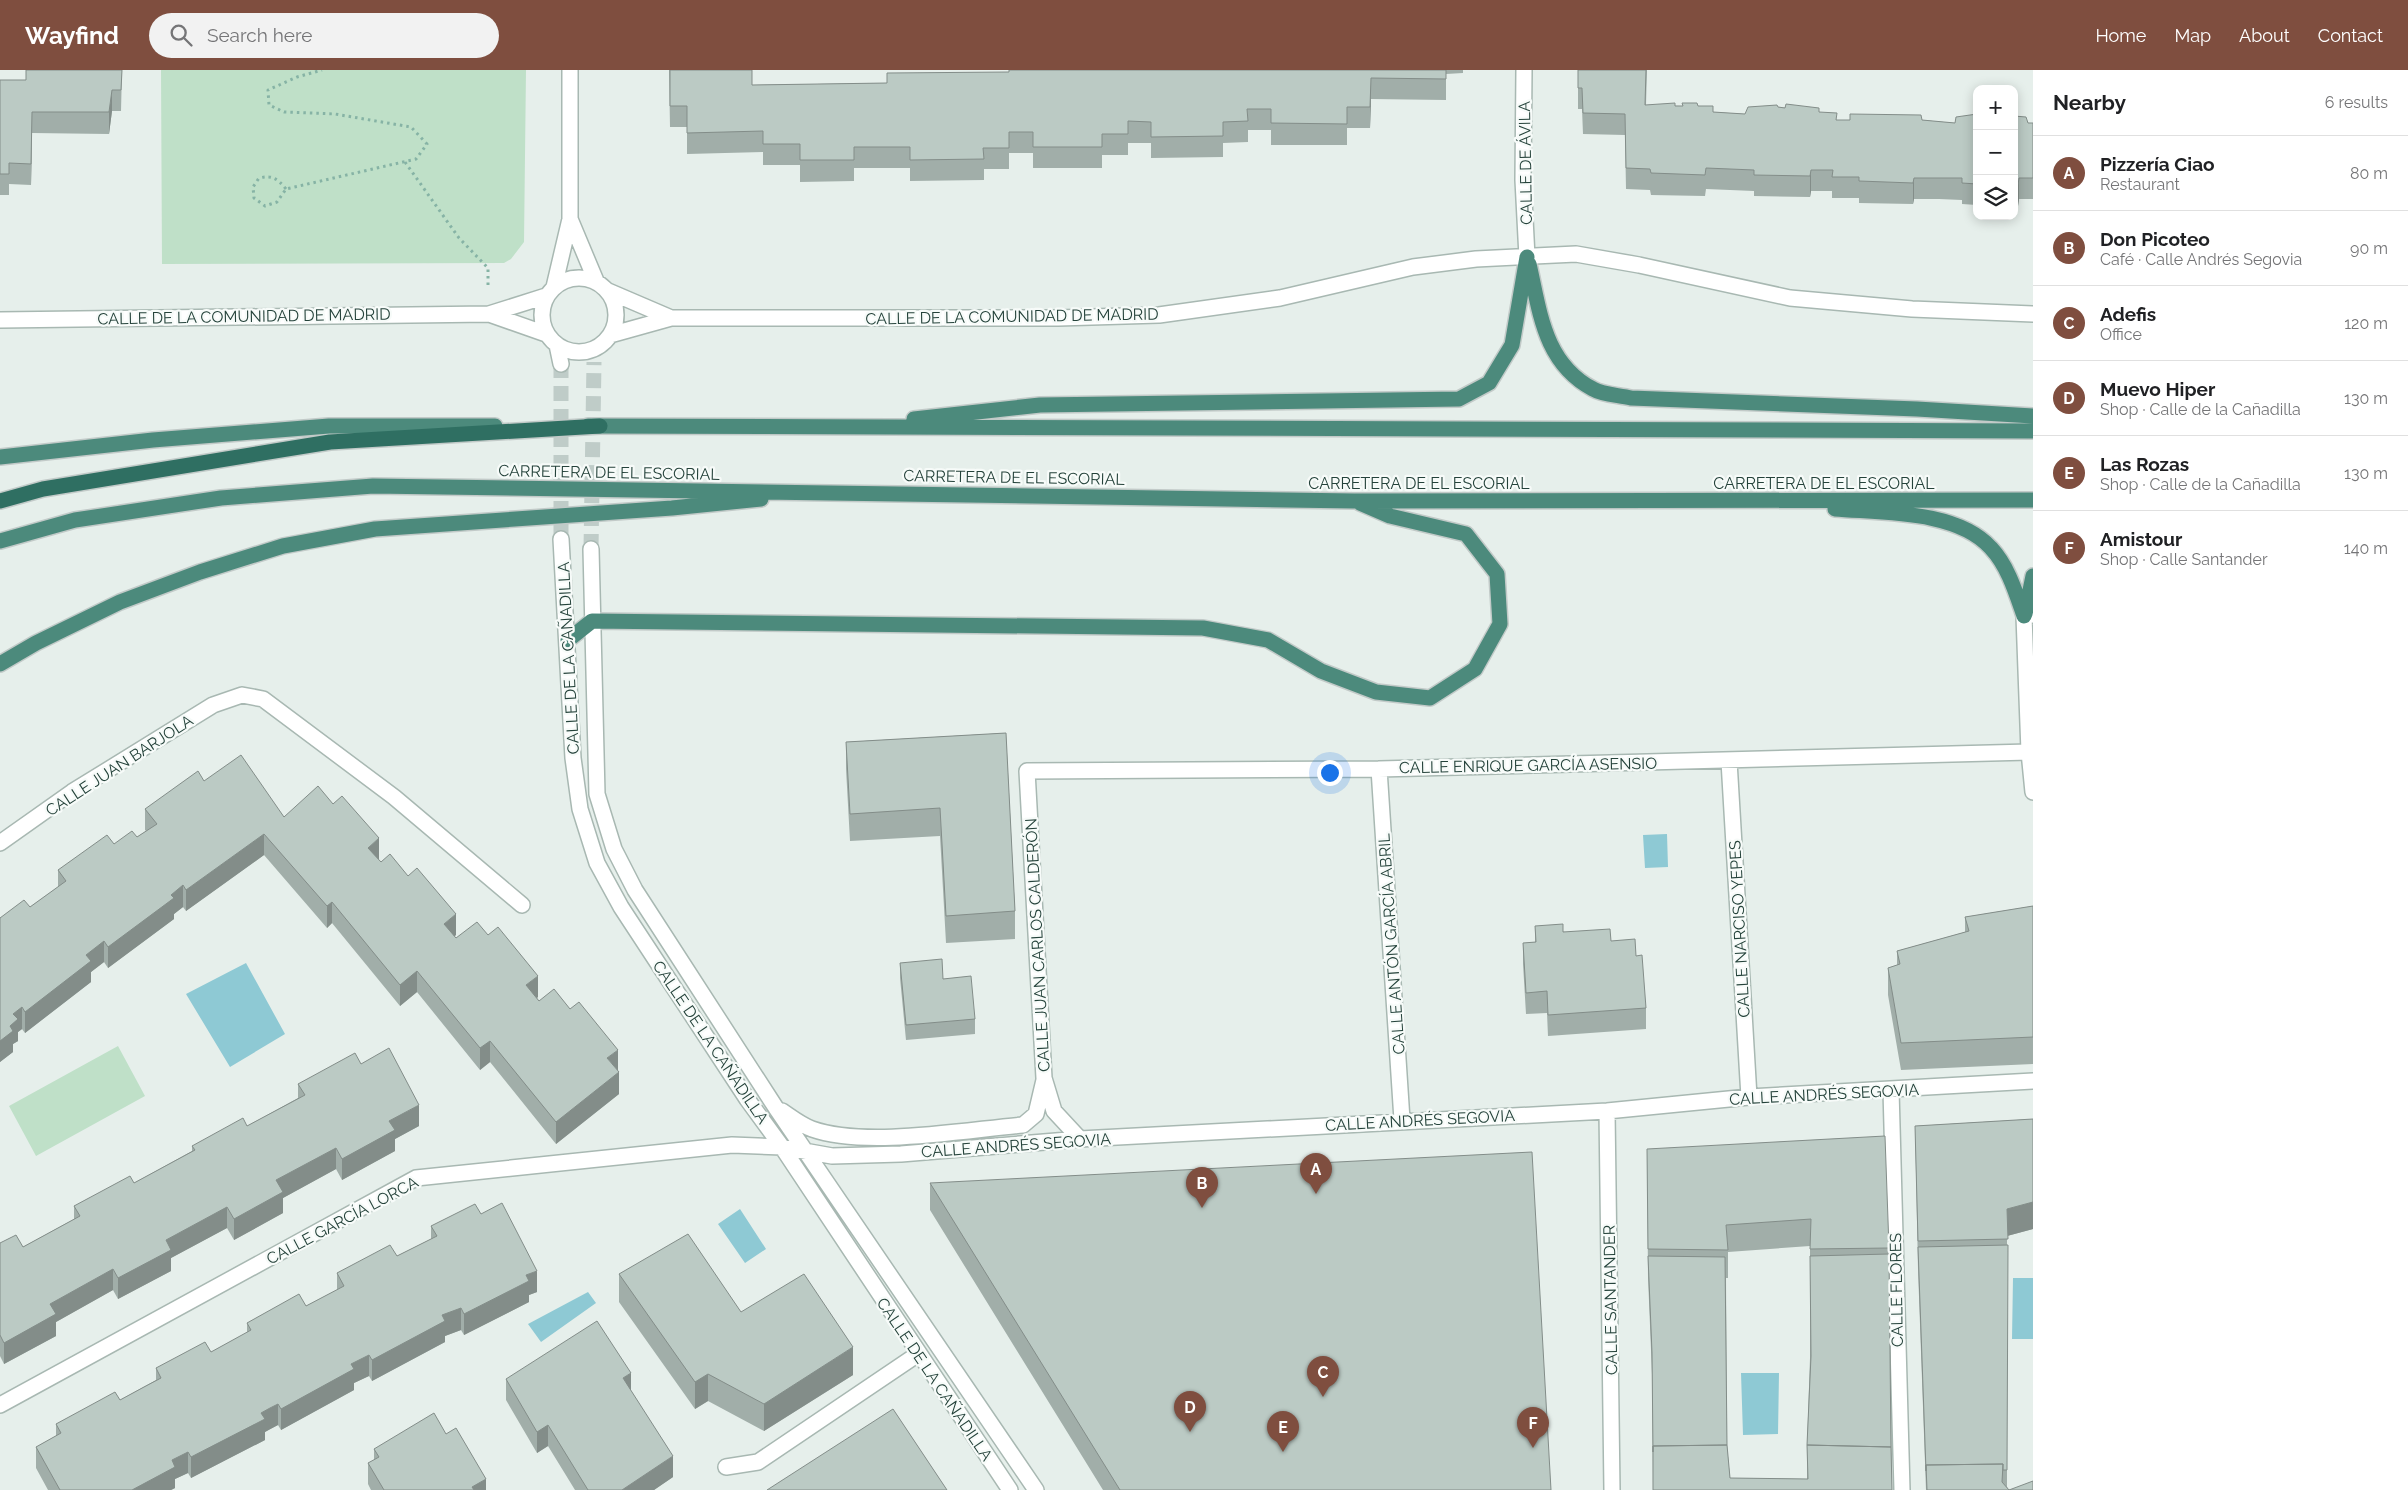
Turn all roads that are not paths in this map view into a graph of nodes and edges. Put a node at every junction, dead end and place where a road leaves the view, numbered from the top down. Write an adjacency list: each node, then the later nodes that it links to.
1 (570, 70): 3 (street)
2 (1524, 70): 4 (street, CALLE DE ÁVILA)
3 (570, 219): 5 (street); 7 (street)
4 (1527, 257): 9 (street, CALLE DE LA COMUNIDAD DE MADRID); 10 (street, CALLE DE LA COMUNIDAD DE MADRID); 17 (highway); 19 (highway)
5 (596, 281): 6 (street); 7 (street)
6 (608, 291): 10 (street, CALLE DE LA COMUNIDAD DE MADRID); 12 (street)
7 (550, 292): 8 (street, CALLE DE LA COMUNIDAD DE MADRID); 13 (street)
8 (489, 314): 11 (street, CALLE DE LA COMUNIDAD DE MADRID); 13 (street, CALLE DE LA COMUNIDAD DE MADRID)
9 (2033, 314)
10 (671, 318): 12 (street, CALLE DE LA COMUNIDAD DE MADRID)
11 (0, 320)
12 (610, 335): 14 (street)
13 (552, 340): 14 (street); 16 (street)
14 (599, 346): 15 (street)
15 (594, 362)
16 (561, 364)
17 (2033, 416)
18 (600, 426): 19 (highway); 21 (highway); 25 (highway)
19 (848, 427): 20 (highway)
20 (2033, 431)
21 (0, 457)
22 (836, 492): 26 (highway, CARRETERA DE EL ESCORIAL); 28 (highway, CARRETERA DE EL ESCORIAL); 34 (highway)
23 (1729, 500): 24 (highway, CARRETERA DE EL ESCORIAL); 26 (highway, CARRETERA DE EL ESCORIAL); 31 (highway)
24 (2033, 500)
25 (0, 501)
26 (1354, 501): 32 (highway)
27 (561, 539): 33 (street, CALLE DE LA CAÑADILLA)
28 (0, 541)
29 (591, 549): 32 (street, CALLE DE LA CAÑADILLA)
30 (2033, 576): 31 (highway)
31 (2029, 616): 35 (street)
32 (592, 621): 33 (highway); 46 (street, CALLE DE LA CAÑADILLA)
33 (568, 640): 50 (street, CALLE DE LA CAÑADILLA)
34 (0, 664)
35 (2031, 751): 36 (street, CALLE ENRIQUE GARCÍA ASENSIO); 39 (street)
36 (1729, 761): 37 (street, CALLE ENRIQUE GARCÍA ASENSIO); 45 (street, CALLE NARCISO YEPES)
37 (1379, 768): 38 (street, CALLE ENRIQUE GARCÍA ASENSIO); 48 (street, CALLE ANTÓN GARCÍA ABRIL)
38 (1027, 771): 42 (street, CALLE JUAN CARLOS CALDERÓN)
39 (2033, 792)
40 (0, 843): 41 (street, CALLE JUAN BARJOLA)
41 (522, 905)
42 (1044, 1078): 46 (street, CALLE ANDRÉS SEGOVIA); 49 (street, CALLE JUAN CARLOS CALDERÓN)
43 (2033, 1081): 44 (street, CALLE ANDRÉS SEGOVIA)
44 (1891, 1090): 45 (street, CALLE ANDRÉS SEGOVIA); 58 (street, CALLE FLORES)
45 (1749, 1098): 47 (street, CALLE ANDRÉS SEGOVIA)
46 (776, 1108): 51 (street, CALLE DE LA CAÑADILLA)
47 (1607, 1111): 48 (street, CALLE ANDRÉS SEGOVIA); 57 (street, CALLE SANTANDER)
48 (1402, 1120): 49 (street, CALLE ANDRÉS SEGOVIA)
49 (1080, 1139): 51 (street, CALLE ANDRÉS SEGOVIA)
50 (782, 1147): 51 (street, CALLE GARCÍA LORCA); 52 (street, CALLE DE LA CAÑADILLA); 53 (street, CALLE GARCÍA LORCA)
51 (808, 1152): 56 (street, CALLE DE LA CAÑADILLA)
52 (918, 1354): 54 (street); 55 (street, CALLE DE LA CAÑADILLA)
53 (0, 1405)
54 (726, 1467)
55 (1010, 1490)
56 (1036, 1490)
57 (1612, 1490)
58 (1902, 1490)

